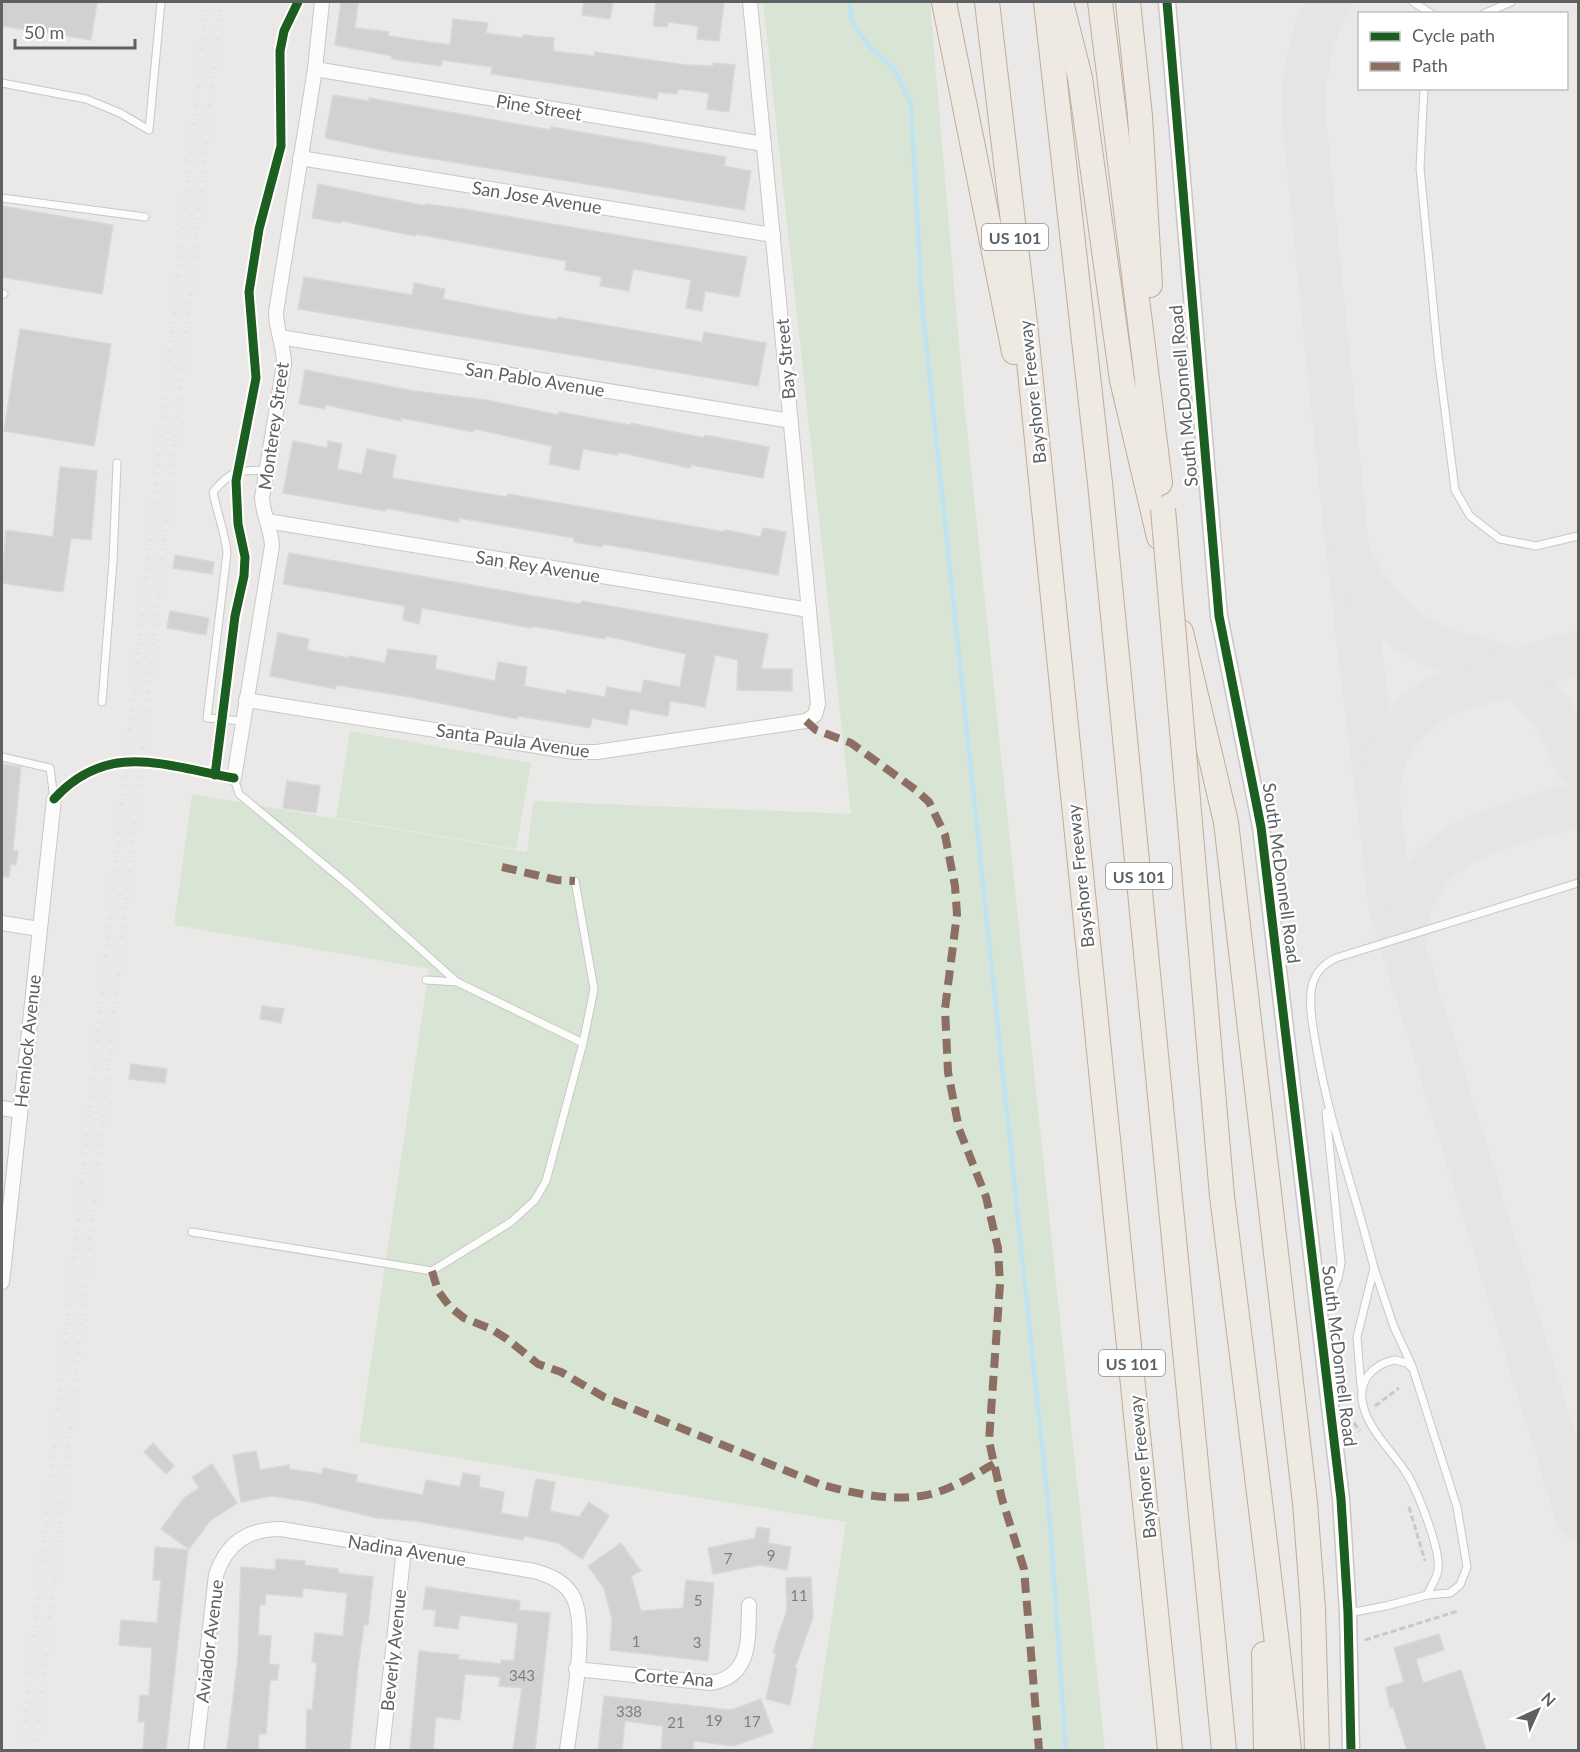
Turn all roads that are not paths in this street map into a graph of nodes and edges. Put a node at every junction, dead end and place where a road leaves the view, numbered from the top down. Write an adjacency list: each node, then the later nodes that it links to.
1 (161, 2): 16 (lane)
2 (322, 2): 15 (street, Monterey Street)
3 (750, 2): 18 (street, Bay Street)
4 (944, 2): 27 (highway)
5 (987, 2): 27 (highway, Bayshore Freeway / US 101)
6 (1046, 2): 66 (highway, US 101)
7 (1061, 2): 69 (highway)
8 (1100, 2): 28 (highway)
9 (1128, 2): 28 (highway)
10 (1167, 2): 52 (street, South McDonnell Road)
11 (1413, 2): 13 (lane)
12 (1511, 2): 14 (lane)
13 (1429, 12)
14 (1488, 12)
15 (315, 69): 18 (street, Pine Street); 19 (street, Monterey Street)
16 (2, 83)
17 (1424, 90): 30 (lane)
18 (764, 144): 22 (street, Bay Street)
19 (300, 158): 22 (street, San Jose Avenue); 23 (street, Monterey Street)
20 (2, 198): 21 (lane)
21 (145, 217)
22 (773, 235): 24 (street, Bay Street)
23 (280, 337): 24 (street, San Pablo Avenue); 26 (street, Monterey Street)
24 (791, 421): 31 (street, Bay Street)
25 (117, 463): 33 (lane)
26 (267, 471): 29 (street, Monterey Street); 35 (lane)
27 (1040, 473): 65 (highway, Bayshore Freeway / US 101)
28 (1163, 509): 57 (highway, bridge)
29 (267, 521): 31 (street, San Rey Avenue); 32 (street, Monterey Street)
30 (1578, 536)
31 (809, 610): 34 (street, Bay Street)
32 (246, 700): 34 (street, Santa Paula Avenue); 35 (street, Monterey Street)
33 (102, 702)
34 (814, 715)
35 (243, 722): 37 (street, Monterey Street)
36 (2, 757): 38 (lane)
37 (234, 778): 44 (lane)
38 (54, 799): 42 (street, Hemlock Avenue)
39 (575, 881): 45 (lane)
40 (1578, 883): 46 (lane)
41 (2, 922): 42 (street)
42 (39, 928): 48 (street, Hemlock Avenue)
43 (426, 980): 44 (lane)
44 (457, 982): 45 (lane)
45 (583, 1043): 49 (lane)
46 (1325, 1094): 50 (lane); 52 (lane)
47 (2, 1108): 48 (street)
48 (19, 1111): 51 (street, Hemlock Avenue)
49 (192, 1232)
50 (1374, 1268): 53 (lane); 54 (lane)
51 (2, 1282)
52 (1318, 1310): 60 (street, South McDonnell Road)
53 (1413, 1369): 54 (lane); 58 (lane)
54 (1362, 1393): 58 (lane)
55 (238, 1539): 56 (street, Nadina Avenue); 62 (street, Aviador Avenue)
56 (404, 1550): 61 (street, Nadina Avenue); 63 (street, Beverly Avenue)
57 (1265, 1552): 67 (highway); 68 (highway)
58 (1427, 1595): 60 (lane)
59 (749, 1605): 61 (street, Corte Ana)
60 (1348, 1613): 70 (street, South McDonnell Road)
61 (576, 1669): 64 (street)
62 (196, 1750)
63 (382, 1750)
64 (567, 1750)
65 (1170, 1750)
66 (1224, 1750)
67 (1266, 1750)
68 (1289, 1750)
69 (1317, 1750)
70 (1351, 1750)

